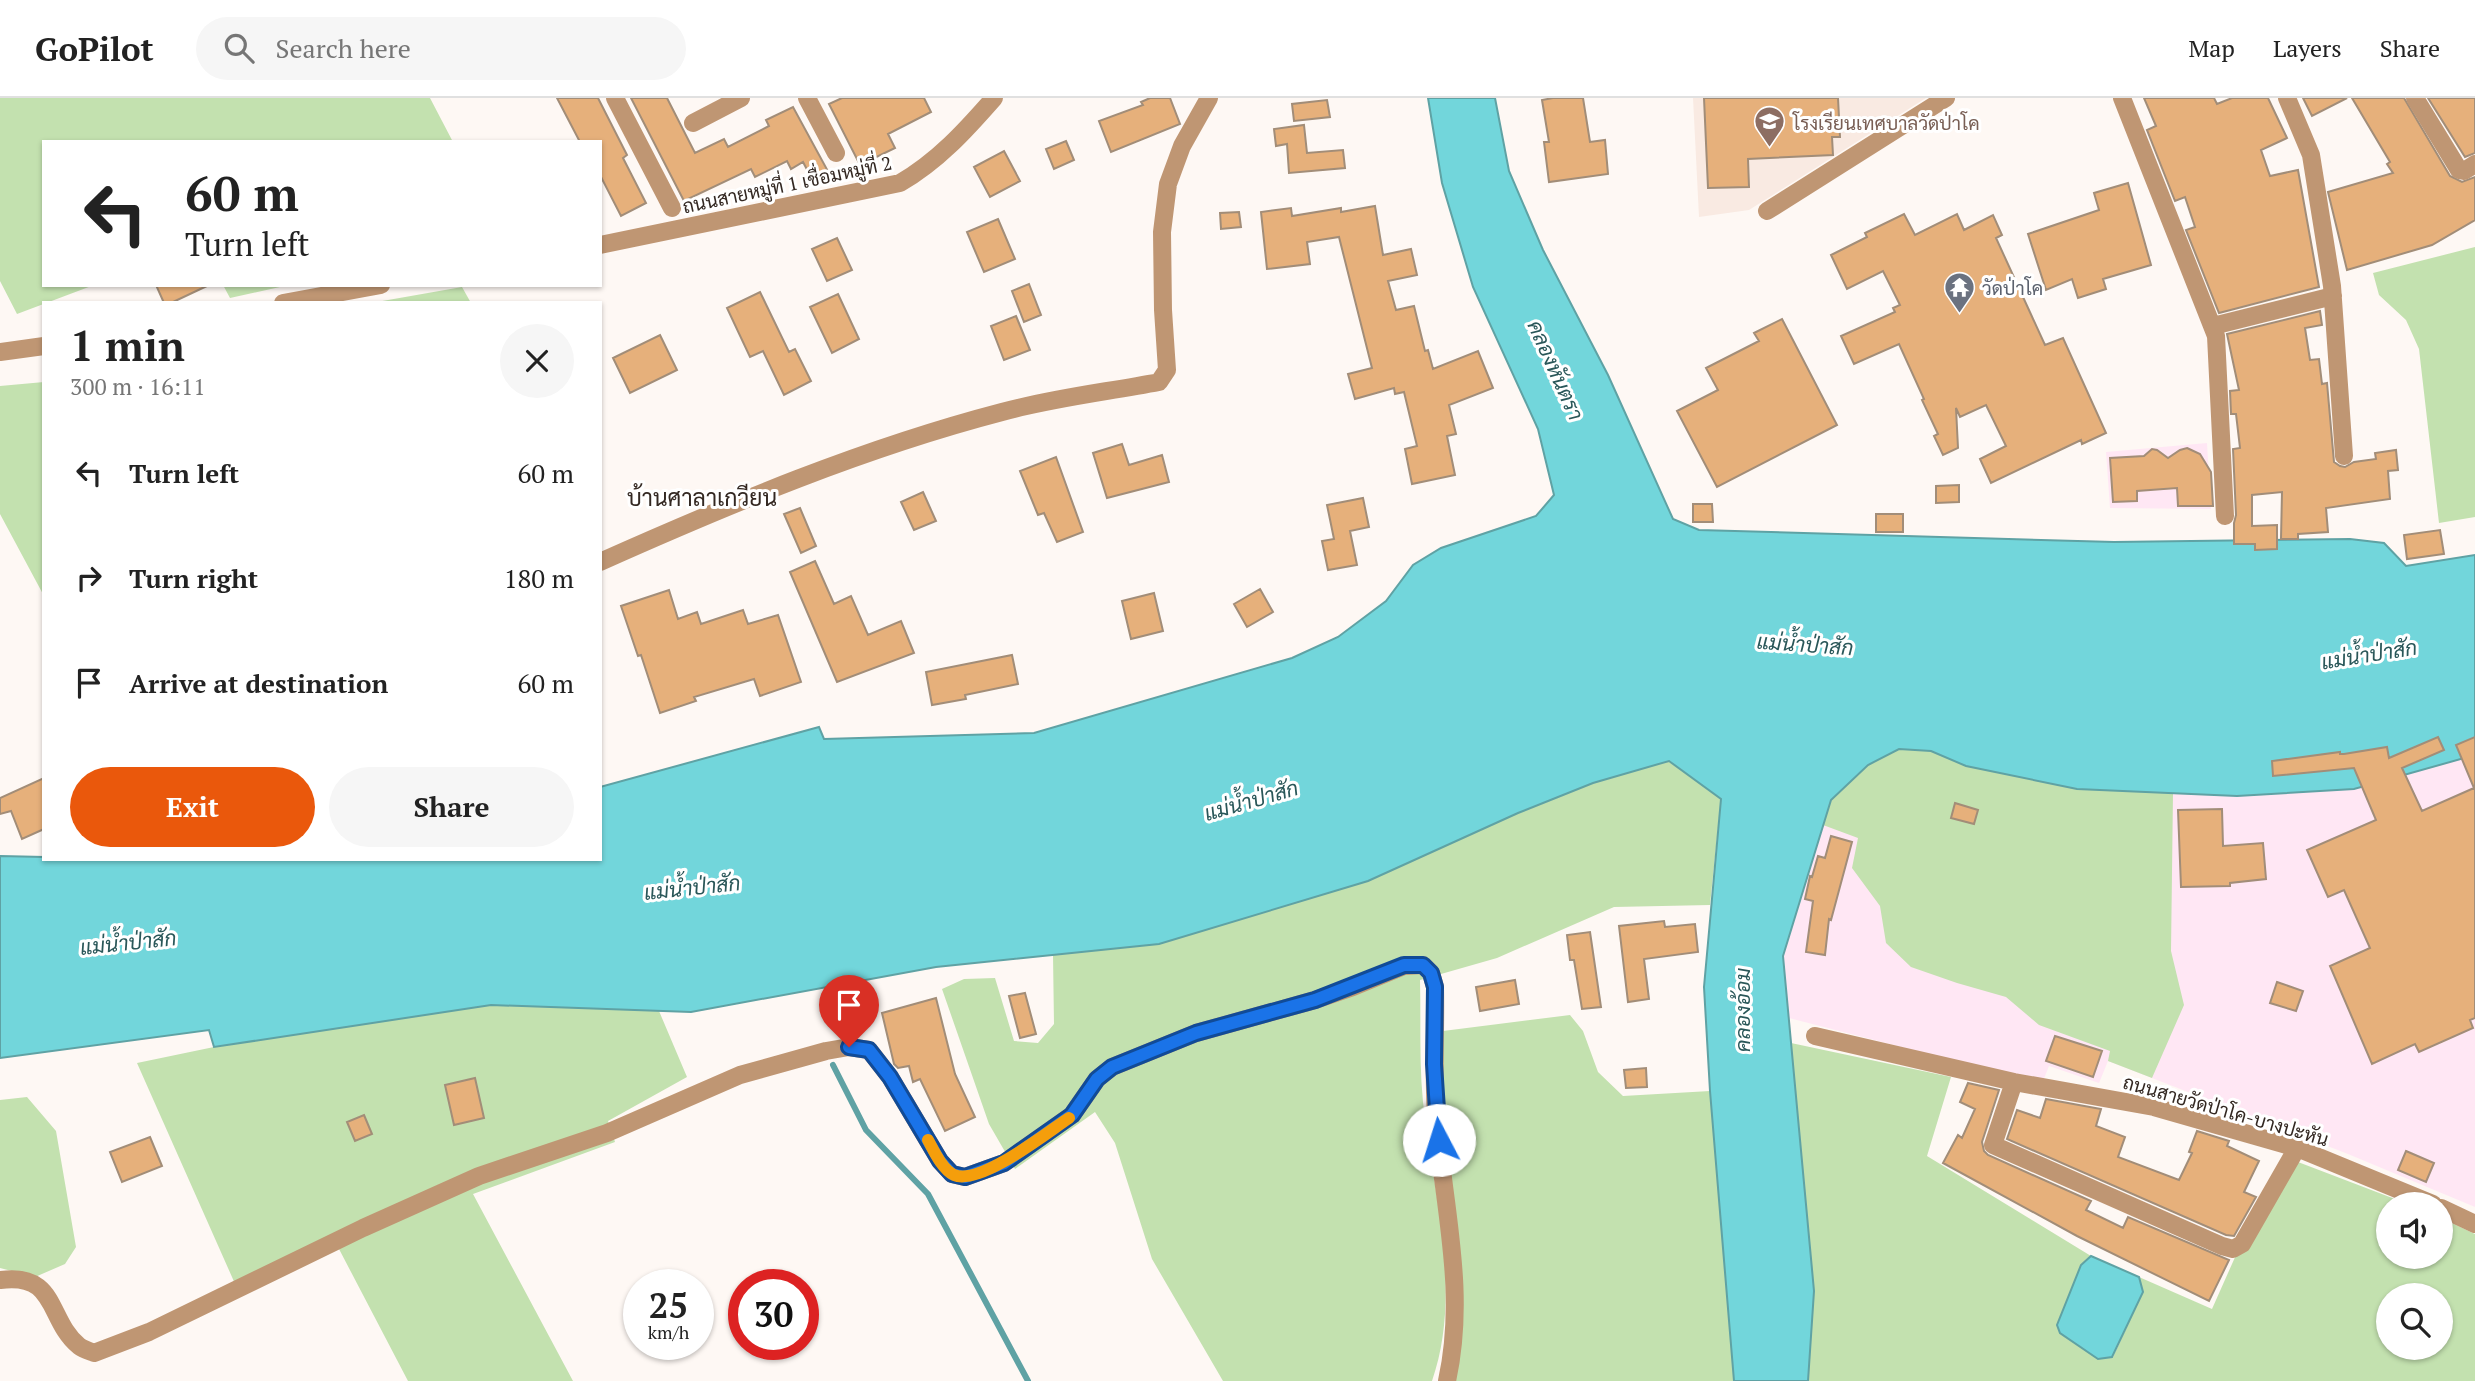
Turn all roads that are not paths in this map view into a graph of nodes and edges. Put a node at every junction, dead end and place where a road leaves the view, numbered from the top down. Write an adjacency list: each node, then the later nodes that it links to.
1 (615, 98): 13 (street)
2 (741, 98): 10 (street)
3 (807, 98): 11 (street)
4 (994, 98): 15 (street, ถนนสายหมู่ที่ 1 เชื่อมหมู่ที่ 2)
5 (1209, 98): 24 (street)
6 (1946, 98): 14 (street)
7 (2122, 98): 19 (street)
8 (2287, 98): 17 (street)
9 (2415, 98): 12 (street)
10 (693, 123)
11 (836, 153)
12 (2475, 164)
13 (672, 208)
14 (1767, 211)
15 (602, 245)
16 (370, 287): 18 (street)
17 (2333, 296): 19 (street); 22 (street)
18 (295, 301)
19 (2213, 326): 23 (street)
20 (42, 346): 21 (street)
21 (0, 352)
22 (2344, 456)
23 (2225, 516)
24 (602, 561)
25 (1815, 1036): 26 (street, ถนนสายวัดป่าโค-บางปะหัน)
26 (2014, 1082): 27 (street, ถนนสายวัดป่าโค-บางปะหัน); 27 (street)
27 (2297, 1148): 28 (street, ถนนสายวัดป่าโค-บางปะหัน)
28 (2404, 1192)
29 (2453, 1214): 30 (street)
30 (2475, 1224)
31 (0, 1280): 32 (street)
32 (1447, 1381)

